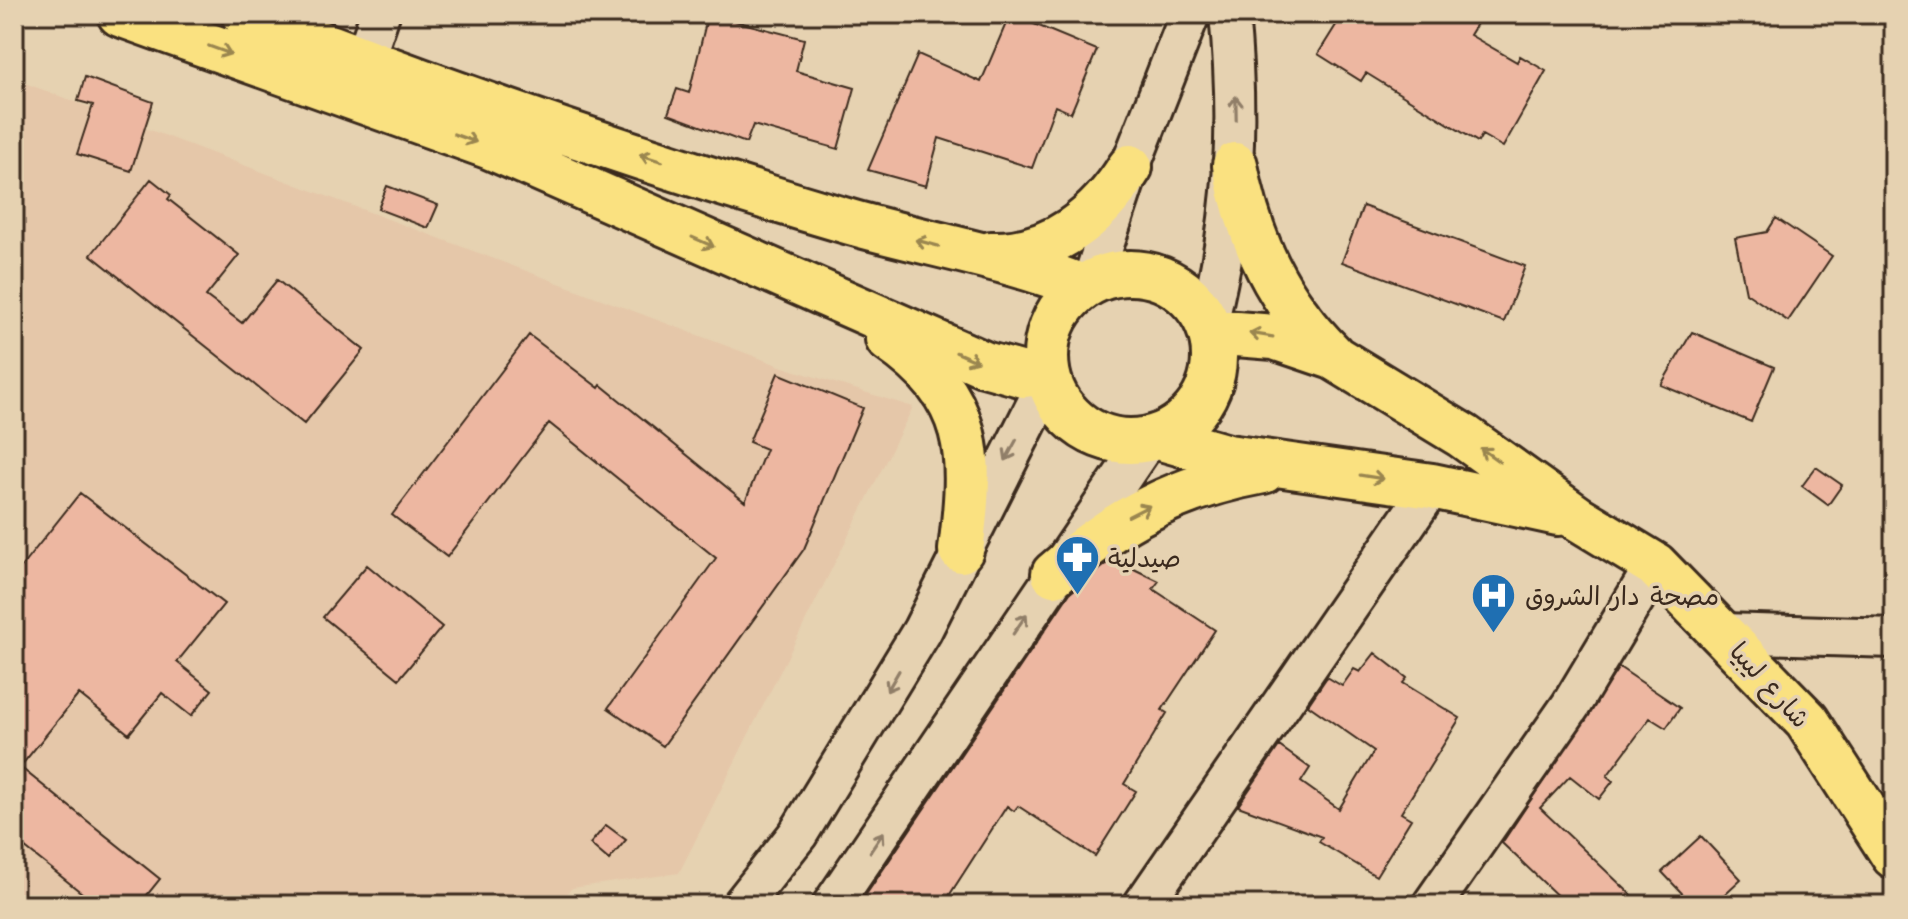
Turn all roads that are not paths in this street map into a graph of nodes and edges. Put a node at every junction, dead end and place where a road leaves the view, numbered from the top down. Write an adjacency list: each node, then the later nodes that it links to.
1 (120, 14): 11 (main road, one-way to 11)
2 (244, 14): 6 (main road)
3 (380, 14): 6 (street)
4 (1190, 14): 8 (street)
5 (1229, 14): 7 (street, one-way to 5)
6 (364, 61): 9 (main road, one-way to 6)
7 (1235, 165): 12 (street); 13 (main road)
8 (1130, 167): 9 (main road); 10 (street)
9 (968, 253): 10 (main road)
10 (1087, 284): 12 (main road); 14 (main road)
11 (830, 299): 14 (main road, one-way to 14); 19 (main road)
12 (1209, 328): 13 (main road, one-way to 12); 15 (main road)
13 (1333, 357): 18 (main road, one-way to 13)
14 (1047, 376): 15 (main road); 19 (street, one-way to 19)
15 (1152, 438): 16 (main road); 21 (street)
16 (1316, 468): 17 (main road, one-way to 17); 21 (main road, one-way to 16)
17 (1432, 486): 18 (main road); 28 (street)
18 (1576, 517): 20 (main road, شارع ليبيا)
19 (961, 550): 26 (street, one-way to 26)
20 (1655, 565): 22 (main road, شارع ليبيا); 25 (street)
21 (1054, 574): 27 (street, one-way to 21)
22 (1723, 633): 23 (street); 24 (main road, شارع ليبيا)
23 (1894, 638)
24 (1894, 856)
25 (1450, 898)
26 (742, 905)
27 (832, 905)
28 (1143, 905)

